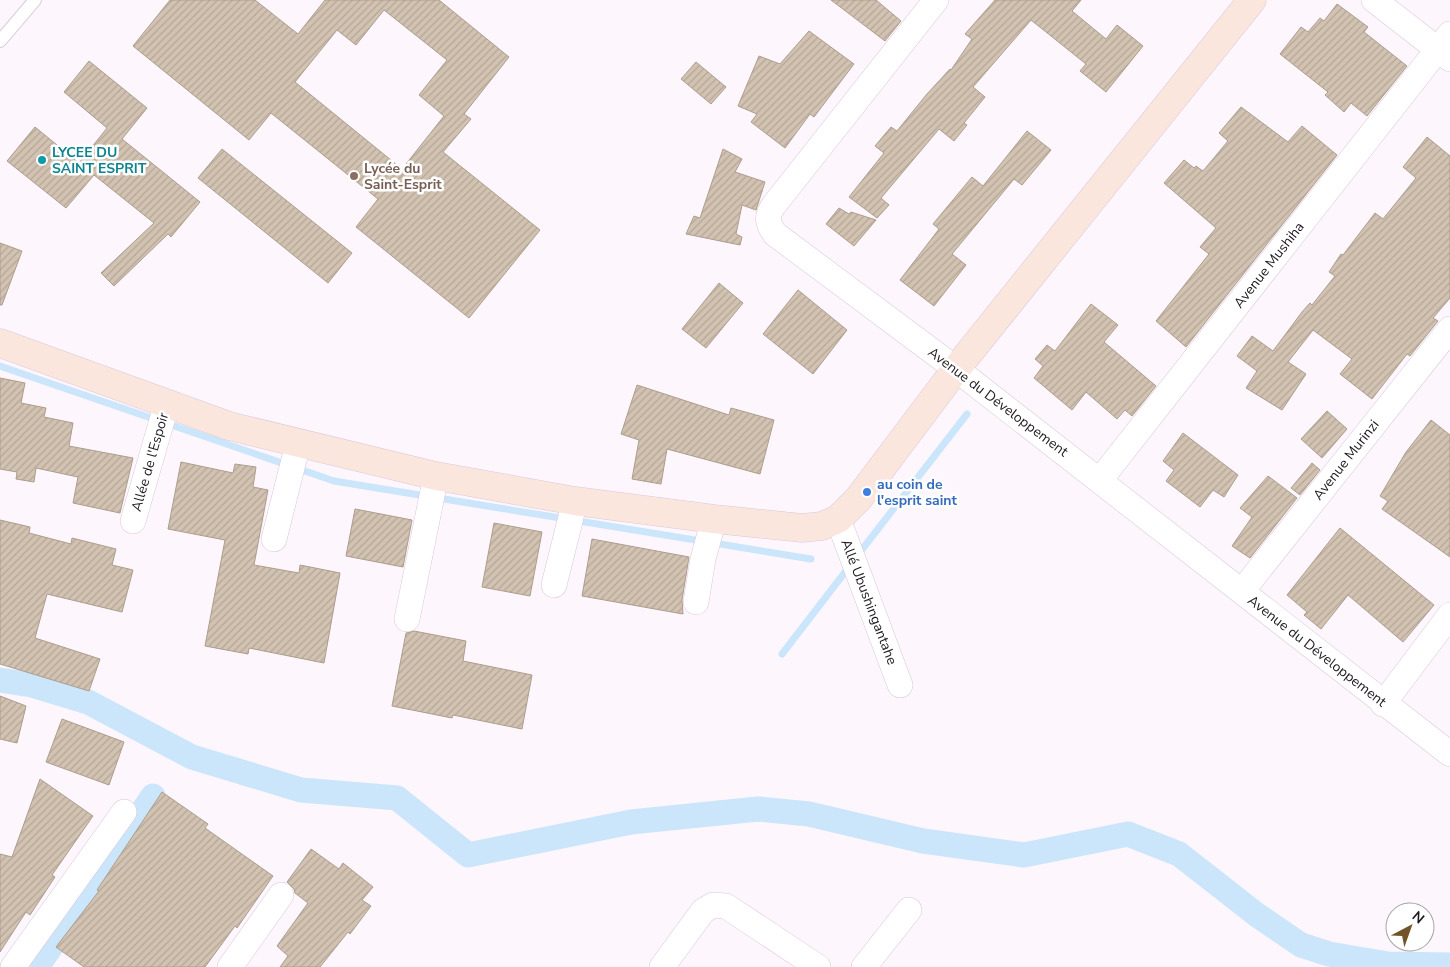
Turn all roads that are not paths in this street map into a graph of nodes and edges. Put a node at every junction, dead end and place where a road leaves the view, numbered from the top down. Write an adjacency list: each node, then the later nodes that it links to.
1 (35, 0): 5 (lane)
2 (936, 0): 9 (street, Avenue du Développement)
3 (1252, 0): 9 (street)
4 (1374, 0): 6 (street)
5 (0, 41)
6 (1446, 48): 13 (street, Avenue Mushiha)
7 (1450, 330): 20 (street, Avenue Murinzi)
8 (0, 343): 10 (street)
9 (956, 369): 13 (street, Avenue du Développement); 16 (street)
10 (167, 403): 11 (street); 17 (street, Allée de l'Espoir)
11 (298, 444): 12 (street); 18 (street)
12 (436, 476): 14 (street); 23 (street)
13 (1100, 480): 20 (street, Avenue du Développement)
14 (575, 501): 15 (street); 19 (street)
15 (714, 519): 16 (street); 21 (street)
16 (838, 519): 24 (street, Allé Ubushingantahe)
17 (133, 521)
18 (274, 539)
19 (554, 585)
20 (1242, 591): 25 (street, Avenue du Développement)
21 (696, 602)
22 (1450, 614): 25 (street)
23 (407, 619)
24 (900, 685)
25 (1383, 704): 26 (street, Avenue du Développement)
26 (1450, 754)
27 (124, 812): 30 (street)
28 (281, 896): 31 (street)
29 (909, 910): 34 (street)
30 (14, 967)
31 (230, 967)
32 (662, 967): 33 (street)
33 (818, 967)
34 (864, 967)

